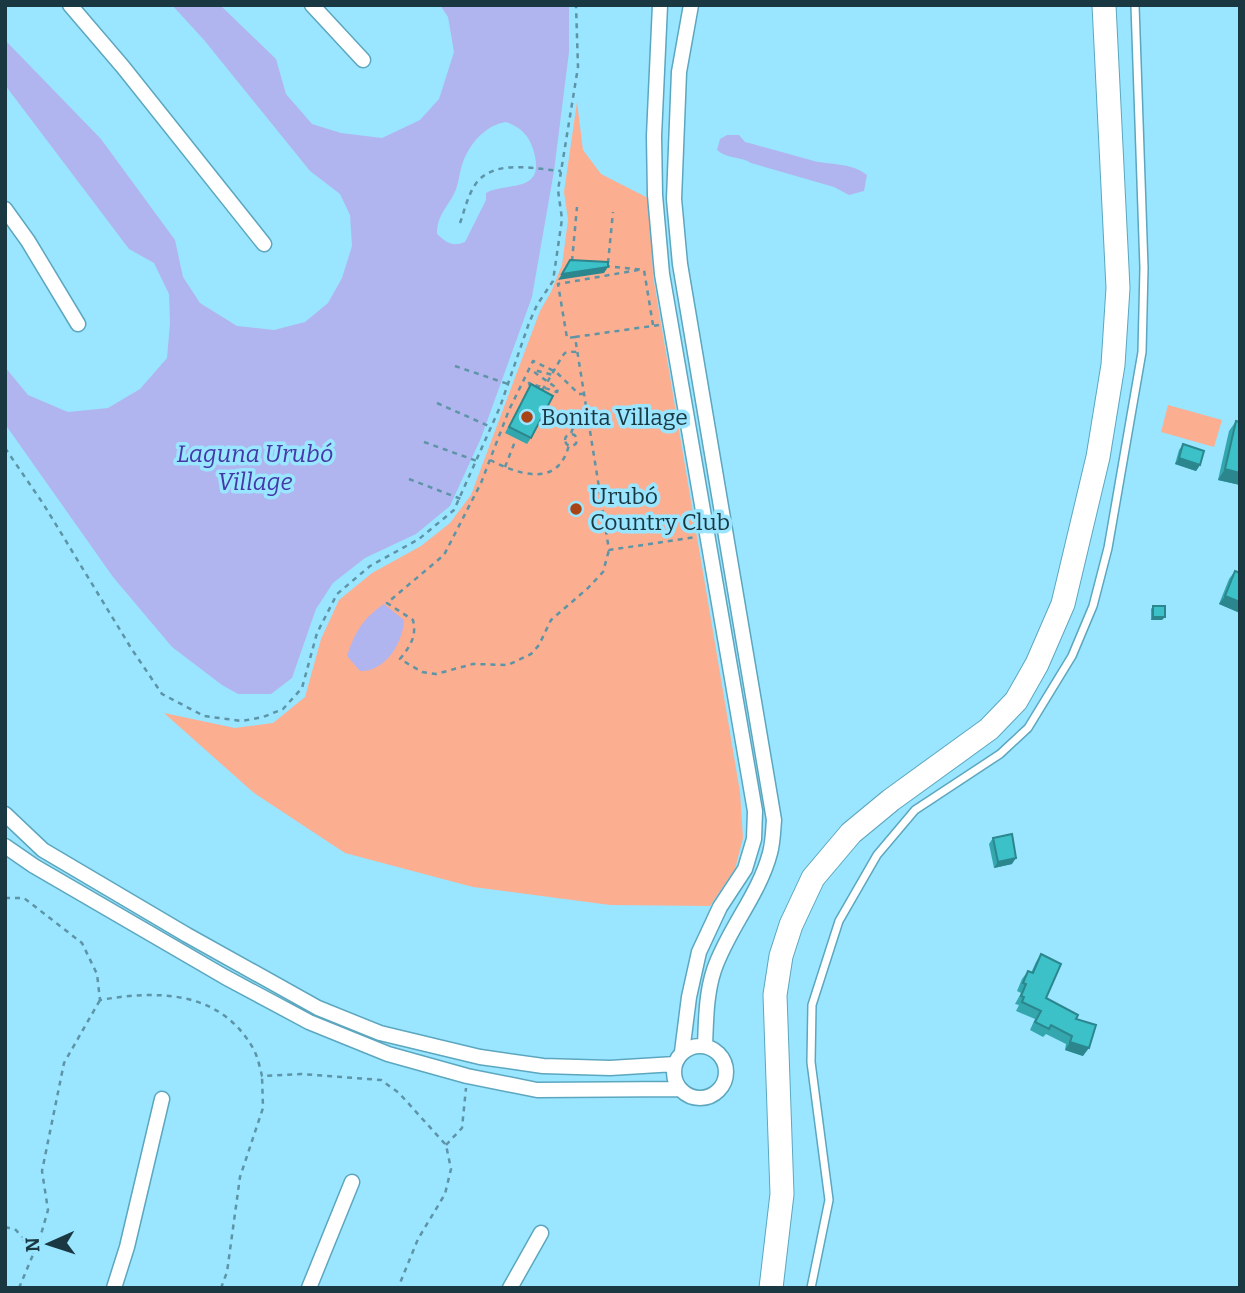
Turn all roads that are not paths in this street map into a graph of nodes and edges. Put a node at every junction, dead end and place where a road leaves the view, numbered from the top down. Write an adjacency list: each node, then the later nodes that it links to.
1 (69, 5): 9 (street)
2 (312, 5): 7 (street)
3 (660, 5): 12 (street)
4 (691, 5): 11 (street)
5 (1104, 5): 28 (main road)
6 (1135, 5): 29 (lane)
7 (363, 60)
8 (5, 209): 10 (street)
9 (264, 244)
10 (78, 324)
11 (694, 357): 12 (street); 15 (street)
12 (676, 360): 14 (street)
13 (5, 814): 18 (street)
14 (754, 839): 15 (street); 19 (street)
15 (771, 843): 17 (street)
16 (5, 846): 20 (street)
17 (705, 1046): 19 (street); 21 (street)
18 (480, 1057): 19 (street); 20 (street)
19 (679, 1058): 21 (street)
20 (470, 1077): 21 (street)
21 (680, 1089)
22 (162, 1099): 25 (street)
23 (352, 1182): 26 (street)
24 (541, 1233): 27 (street)
25 (114, 1288)
26 (309, 1288)
27 (510, 1288)
28 (771, 1288)
29 (811, 1288)

